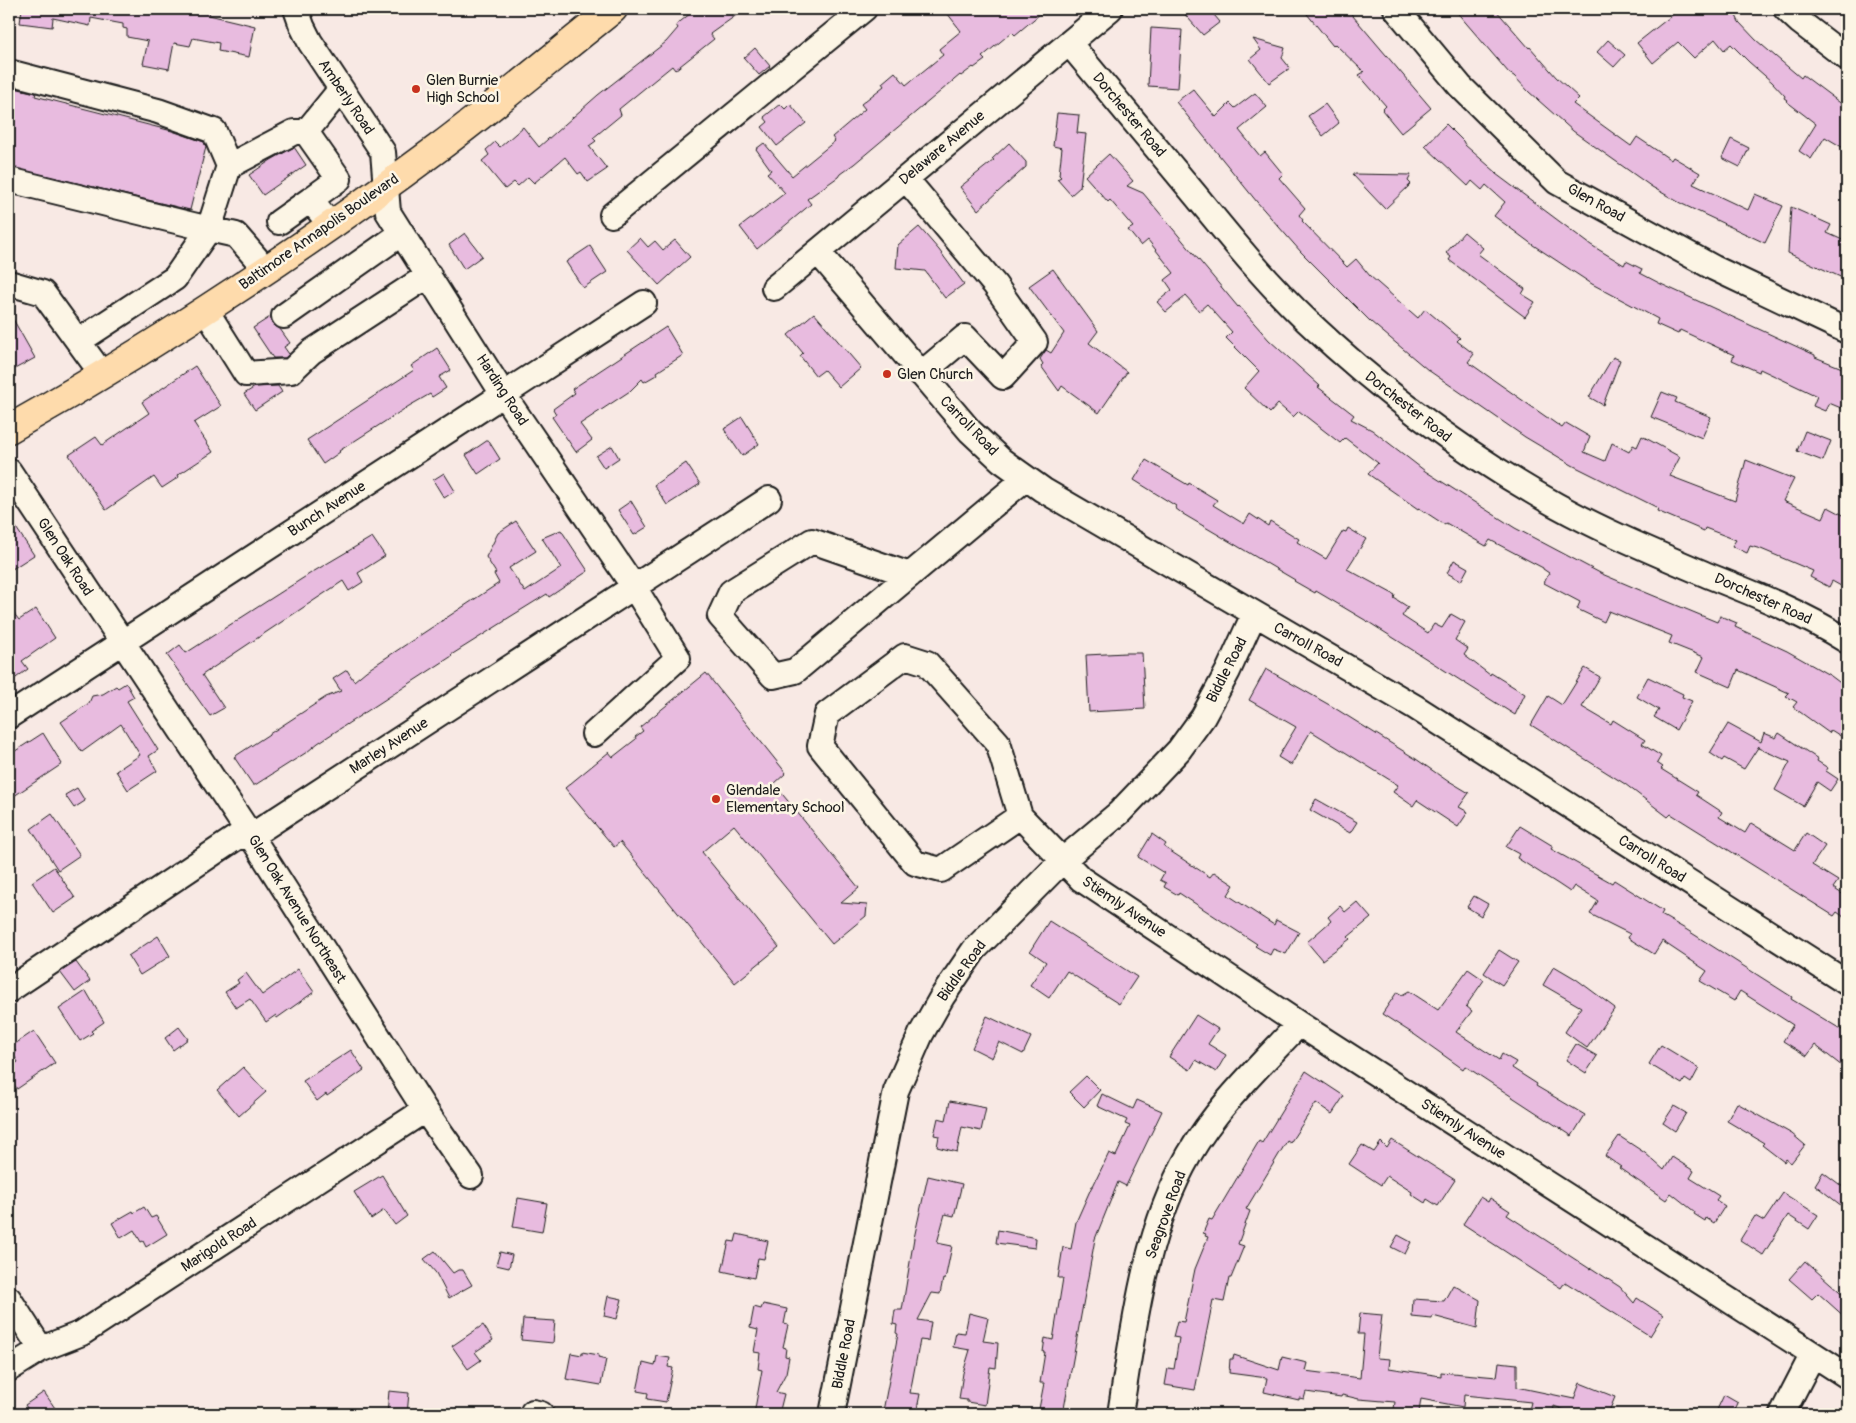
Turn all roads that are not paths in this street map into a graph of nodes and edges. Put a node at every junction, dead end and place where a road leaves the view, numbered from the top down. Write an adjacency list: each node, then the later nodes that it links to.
1 (296, 9): 10 (street, Amberly Road)
2 (613, 9): 15 (main road, Baltimore Annapolis Boulevard)
3 (864, 9): 17 (street)
4 (1110, 9): 7 (street, Delaware Avenue)
5 (1396, 9): 30 (street, Glen Road)
6 (1786, 9): 8 (street)
7 (1069, 43): 13 (street, Delaware Avenue); 42 (street, Dorchester Road)
8 (1847, 58)
9 (9, 72): 12 (street)
10 (340, 90): 11 (street); 15 (street, Amberly Road)
11 (306, 132): 12 (street); 16 (street)
12 (229, 166): 20 (street)
13 (906, 179): 22 (street, Delaware Avenue); 33 (street)
14 (9, 180): 20 (street)
15 (386, 187): 19 (main road, Baltimore Annapolis Boulevard); 21 (street, Harding Road)
16 (310, 200): 18 (street); 19 (street)
17 (612, 215)
18 (278, 222)
19 (331, 225): 23 (main road, Baltimore Annapolis Boulevard)
20 (209, 229): 23 (street); 31 (street)
21 (402, 233): 24 (street, Harding Road); 29 (street)
22 (818, 252): 26 (street, Delaware Avenue); 33 (street, Carroll Road)
23 (262, 272): 28 (main road, Baltimore Annapolis Boulevard)
24 (429, 275): 28 (street); 34 (street, Harding Road)
25 (9, 283): 31 (street)
26 (774, 288)
27 (644, 302): 34 (street, Bunch Avenue)
28 (205, 309): 32 (main road, Baltimore Annapolis Boulevard)
29 (284, 316)
30 (1847, 331)
31 (79, 341): 32 (street)
32 (102, 374): 35 (main road, Baltimore Annapolis Boulevard)
33 (921, 374): 37 (street, Carroll Road)
34 (503, 394): 40 (street, Harding Road); 43 (street, Bunch Avenue)
35 (9, 429)
36 (9, 471): 43 (street, Glen Oak Road)
37 (1026, 478): 39 (street); 41 (street, Carroll Road)
38 (769, 500): 40 (street, Marley Avenue)
39 (910, 575): 39 (street)
40 (634, 587): 45 (street, Harding Road); 47 (street, Marley Avenue)
41 (1254, 614): 48 (street, Biddle Road); 49 (street, Carroll Road)
42 (1847, 641)
43 (122, 642): 44 (street, Bunch Avenue); 47 (street, Glen Oak Avenue Northeast)
44 (9, 716)
45 (594, 734)
46 (1020, 816): 46 (street); 48 (street, Stiemly Avenue)
47 (251, 836): 50 (street, Marley Avenue); 52 (street, Glen Oak Avenue Northeast)
48 (1063, 860): 51 (street, Stiemly Avenue); 59 (street, Biddle Road)
49 (1847, 983)
50 (9, 990)
51 (1299, 1024): 56 (street, Stiemly Avenue); 60 (street, Seagrove Road)
52 (425, 1110): 53 (street, Glen Oak Avenue Northeast); 55 (street, Marigold Road)
53 (471, 1176)
54 (9, 1299): 55 (street)
55 (41, 1349): 57 (street, Marigold Road)
56 (1813, 1354): 58 (street, Stiemly Avenue); 61 (street)
57 (9, 1369)
58 (1847, 1376)
59 (832, 1414)
60 (1120, 1414)
61 (1782, 1414)

